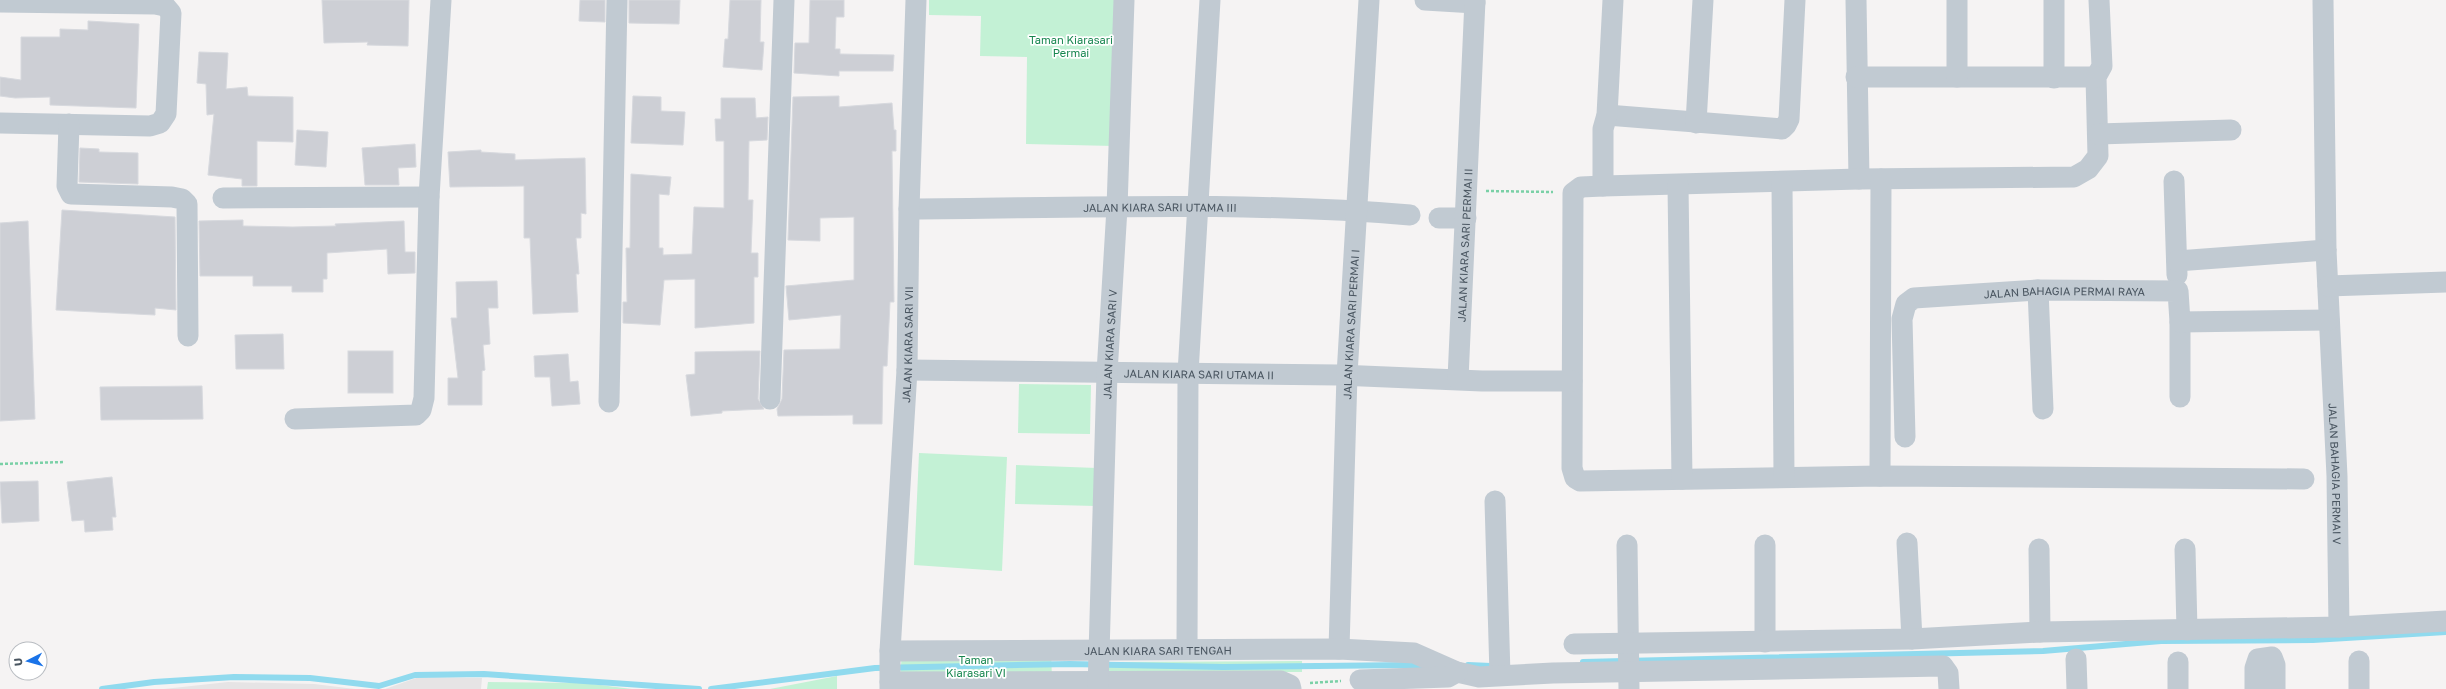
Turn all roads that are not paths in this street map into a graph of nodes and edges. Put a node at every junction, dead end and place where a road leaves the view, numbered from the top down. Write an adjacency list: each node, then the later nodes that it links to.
1 (441, 0): 35 (street)
2 (617, 0): 61 (street)
3 (784, 0): 60 (street)
4 (916, 0): 39 (street, JALAN KIARA SARI VII)
5 (1124, 0): 38 (street, JALAN KIARA SARI V)
6 (1210, 0): 37 (street)
7 (1369, 0): 40 (street, JALAN KIARA SARI PERMAI I)
8 (1425, 0): 18 (street)
9 (1613, 0): 23 (street)
10 (1703, 0): 25 (street)
11 (1794, 0): 25 (street)
12 (1856, 0): 19 (street)
13 (1957, 0): 20 (street)
14 (2054, 0): 22 (street)
15 (2099, 0): 21 (street)
16 (2323, 0): 44 (street, JALAN BAHAGIA PERMAI V)
17 (0, 2): 26 (street)
18 (1475, 2): 43 (street, JALAN KIARA SARI PERMAI II)
19 (1856, 77): 20 (street); 29 (street)
20 (1957, 77): 22 (street)
21 (2096, 77): 22 (street); 28 (street)
22 (2054, 78)
23 (1605, 122): 25 (street); 34 (street)
24 (0, 123): 26 (street)
25 (1696, 123)
26 (69, 124): 52 (street)
27 (2231, 130): 28 (street)
28 (2098, 134): 30 (street)
29 (1859, 179): 30 (street); 32 (street)
30 (1881, 179): 65 (street)
31 (2174, 181): 45 (street)
32 (1782, 182): 33 (street); 66 (street)
33 (1678, 185): 34 (street); 67 (street)
34 (1603, 186): 58 (street)
35 (429, 197): 36 (street); 63 (street)
36 (223, 198)
37 (1197, 206): 38 (street, JALAN KIARA SARI UTAMA III); 40 (street, JALAN KIARA SARI UTAMA III); 55 (street)
38 (1117, 208): 39 (street, JALAN KIARA SARI UTAMA III); 54 (street, JALAN KIARA SARI V)
39 (909, 209): 53 (street, JALAN KIARA SARI VII)
40 (1356, 210): 41 (street, JALAN KIARA SARI UTAMA III); 56 (street, JALAN KIARA SARI PERMAI I)
41 (1410, 215)
42 (1439, 218): 43 (street)
43 (1466, 218): 57 (street, JALAN KIARA SARI PERMAI II)
44 (2326, 250): 45 (street); 47 (street, JALAN BAHAGIA PERMAI V)
45 (2177, 262): 49 (street)
46 (2446, 282): 47 (street)
47 (2328, 286): 50 (street, JALAN BAHAGIA PERMAI V)
48 (2038, 290): 49 (street, JALAN BAHAGIA PERMAI RAYA); 62 (street); 64 (street, JALAN BAHAGIA PERMAI RAYA)
49 (2178, 291): 51 (street)
50 (2329, 320): 51 (street); 76 (street, JALAN BAHAGIA PERMAI V)
51 (2180, 322): 59 (street)
52 (188, 336)
53 (907, 370): 54 (street, JALAN KIARA SARI UTAMA II); 90 (street, JALAN KIARA SARI VII)
54 (1107, 373): 55 (street, JALAN KIARA SARI UTAMA II); 89 (street, JALAN KIARA SARI V)
55 (1188, 373): 56 (street, JALAN KIARA SARI UTAMA II); 82 (street)
56 (1347, 375): 57 (street); 83 (street, JALAN KIARA SARI PERMAI I)
57 (1458, 379): 58 (street)
58 (1572, 381): 67 (street)
59 (2180, 397)
60 (770, 399)
61 (609, 402)
62 (2043, 409)
63 (295, 418)
64 (1905, 437)
65 (1880, 476): 66 (street); 68 (street)
66 (1784, 477): 67 (street)
67 (1682, 479)
68 (2304, 479)
69 (1495, 501): 91 (street)
70 (1907, 543): 79 (street)
71 (1627, 545): 88 (street)
72 (1765, 545): 80 (street)
73 (2039, 548): 78 (street)
74 (2185, 549): 77 (street)
75 (2446, 621): 76 (street)
76 (2339, 627): 77 (street)
77 (2187, 630): 78 (street)
78 (2040, 632): 79 (street)
79 (1912, 639): 80 (street)
80 (1765, 642): 88 (street)
81 (1574, 644): 88 (street)
82 (1187, 649): 83 (street, JALAN KIARA SARI TENGAH); 89 (street, JALAN KIARA SARI TENGAH)
83 (1338, 649): 87 (street, JALAN KIARA SARI TENGAH)
84 (2076, 659): 98 (street)
85 (2359, 661): 102 (street)
86 (2178, 662): 99 (street)
87 (1442, 665): 92 (street); 93 (street, JALAN KIARA SARI TENGAH)
88 (1629, 666): 91 (street, JALAN KIARA SARI TENGAH); 97 (street)
89 (1099, 670): 90 (street, JALAN KIARA SARI TENGAH); 94 (street, JALAN KIARA SARI TENGAH); 96 (street, JALAN KIARA SARI TENGAH)
90 (890, 671): 96 (street, JALAN KIARA SARI TENGAH)
91 (1500, 675): 93 (street, JALAN KIARA SARI TENGAH)
92 (1360, 680)
93 (1479, 683)
94 (1204, 685): 95 (street, JALAN KIARA SARI TENGAH)
95 (1288, 685)
96 (997, 686)
97 (1949, 689)
98 (2077, 689)
99 (2178, 689)
100 (2255, 689): 101 (street)
101 (2275, 689)
102 (2359, 689)

